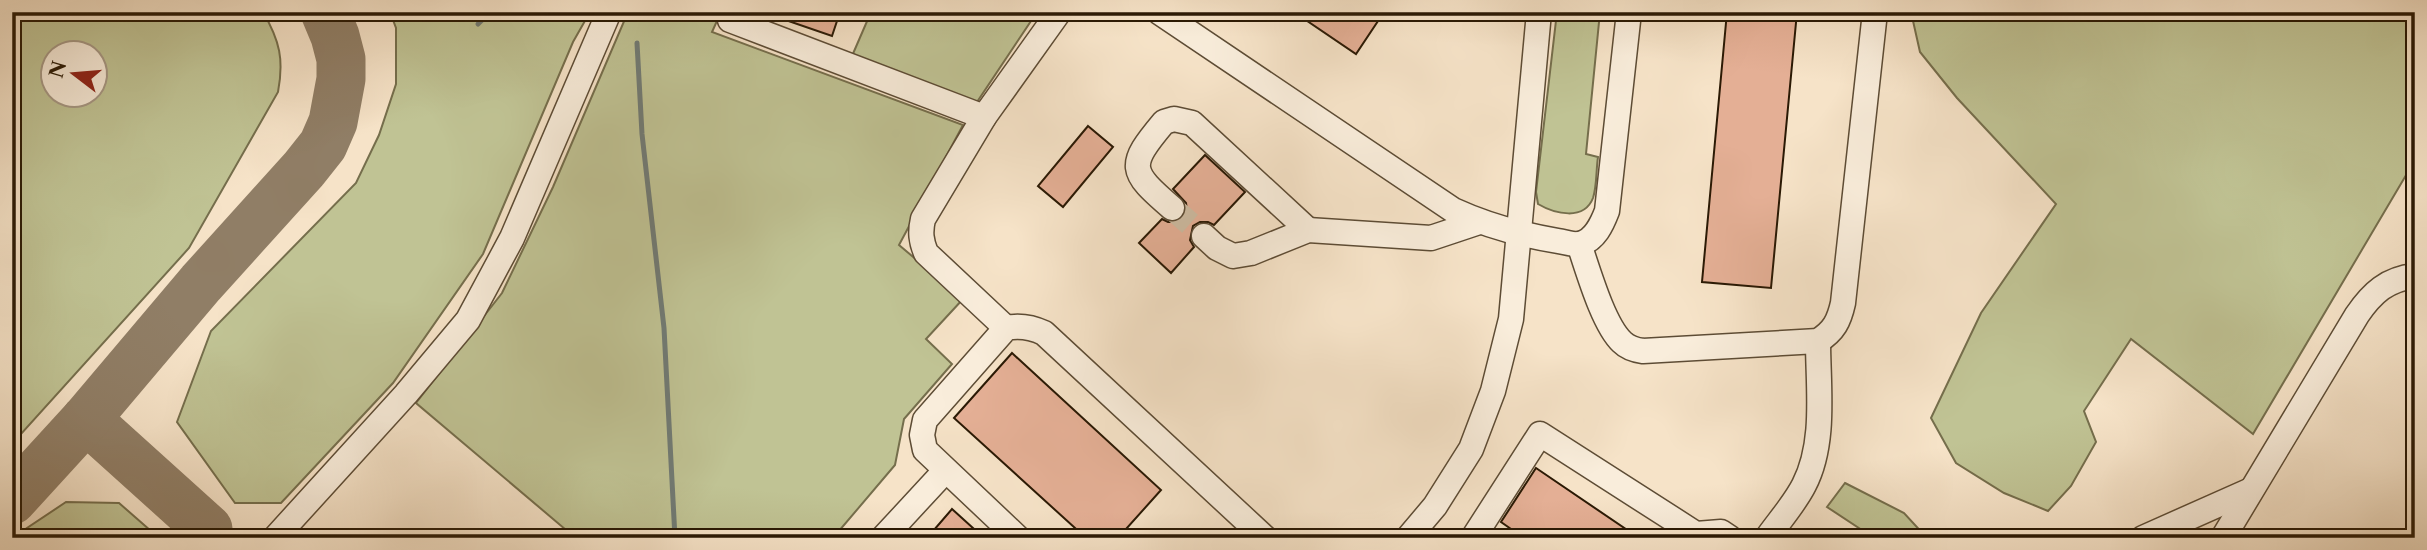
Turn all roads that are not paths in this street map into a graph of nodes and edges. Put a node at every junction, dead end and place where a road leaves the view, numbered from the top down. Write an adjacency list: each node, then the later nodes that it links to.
1 (609, 12): 20 (lane)
2 (1059, 12): 8 (lane)
3 (1160, 12): 10 (lane)
4 (1539, 12): 12 (lane)
5 (1629, 12): 14 (lane)
6 (1875, 12): 17 (lane)
7 (730, 20): 8 (lane)
8 (984, 117): 16 (lane)
9 (1172, 208): 11 (lane)
10 (1479, 222): 11 (lane); 12 (lane)
11 (1308, 230): 13 (lane)
12 (1518, 235): 14 (lane); 24 (lane)
13 (1204, 236)
14 (1579, 244): 17 (lane)
15 (2415, 276): 19 (lane)
16 (1006, 328): 18 (lane); 23 (lane)
17 (1818, 341): 27 (lane)
18 (945, 471): 21 (lane); 22 (lane)
19 (2251, 490): 28 (lane); 29 (lane)
20 (275, 538)
21 (883, 538)
22 (1018, 538)
23 (1265, 538)
24 (1408, 538)
25 (1479, 538): 26 (lane)
26 (1730, 538)
27 (1767, 538)
28 (2143, 538)
29 (2223, 538)

